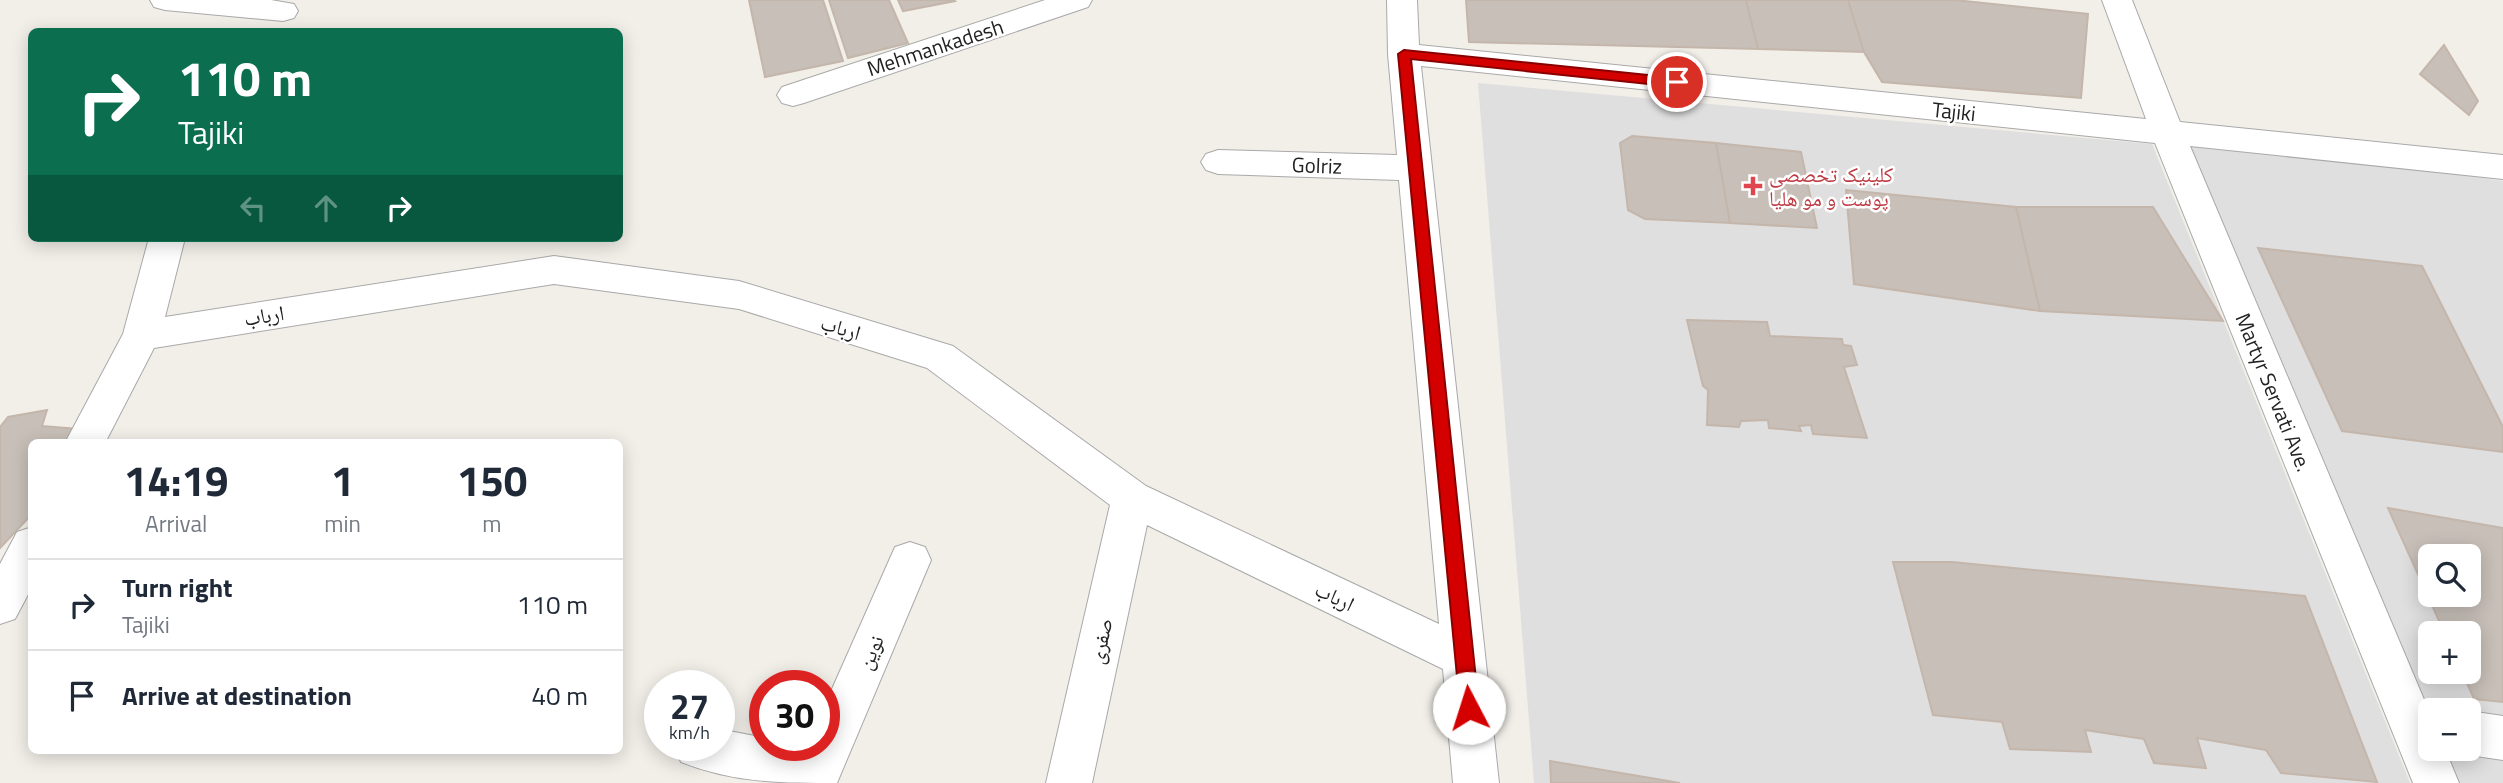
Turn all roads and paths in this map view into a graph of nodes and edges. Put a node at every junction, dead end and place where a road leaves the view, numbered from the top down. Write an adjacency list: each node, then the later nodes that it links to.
1 (165, 0): 5 (street)
2 (1077, 0): 7 (street, Mehmankadesh)
3 (1402, 0): 6 (street)
4 (2116, 0): 8 (street, Martyr Servati Ave.)
5 (281, 14)
6 (1404, 54): 8 (street, Tajiki); 11 (street)
7 (793, 94)
8 (2168, 133): 10 (street, Tajiki); 22 (street, Martyr Servati Ave.)
9 (1219, 162): 11 (street, Golriz)
10 (2503, 167)
11 (1416, 168): 21 (street)
12 (166, 242): 13 (street)
13 (142, 335): 14 (street); 15 (street, ارباب)
14 (87, 439)
15 (1132, 498): 21 (street, ارباب); 28 (street, صفری)
16 (28, 552): 18 (street)
17 (910, 560): 27 (street, نوین)
18 (0, 605)
19 (28, 606): 20 (street)
20 (0, 611)
21 (1465, 658): 29 (street)
22 (2418, 719)
23 (2481, 735): 24 (street)
24 (2503, 738)
25 (735, 756): 27 (street)
26 (2430, 761): 30 (street, Martyr Servati Ave.)
27 (816, 777)
28 (1069, 783)
29 (1476, 783)
30 (2436, 783)

